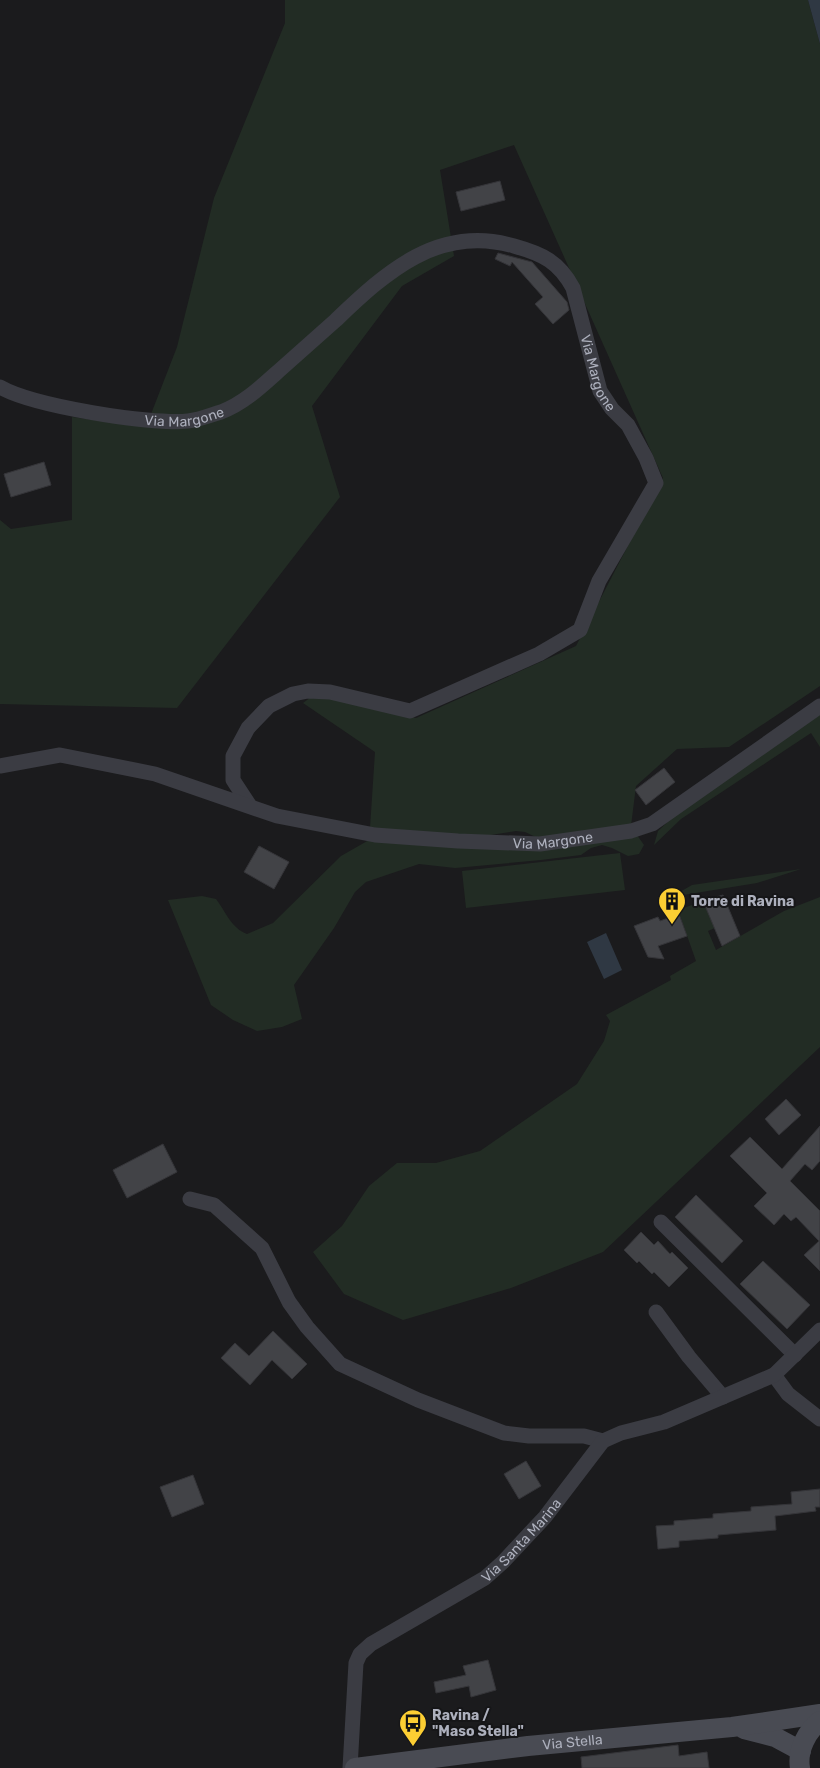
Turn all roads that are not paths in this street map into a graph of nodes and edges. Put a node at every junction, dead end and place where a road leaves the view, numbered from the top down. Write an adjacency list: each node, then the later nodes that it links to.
1 (0, 387): 4 (street, Via Margone)
2 (820, 706): 4 (street, Via Margone)
3 (0, 766): 4 (street, Via Margone)
4 (250, 806)
5 (190, 1199): 13 (street)
6 (661, 1222): 9 (street)
7 (656, 1312): 11 (street)
8 (820, 1330): 9 (street)
9 (795, 1355): 10 (street)
10 (774, 1375): 11 (street); 12 (street)
11 (723, 1396): 13 (street)
12 (820, 1419)
13 (603, 1441): 18 (street, Via Santa Marina)
14 (820, 1714): 16 (main road, Via Stella)
15 (820, 1721): 17 (main road, Via Stella)
16 (732, 1727): 17 (main road, Via Stella); 19 (main road, Via Stella)
17 (801, 1760)
18 (350, 1768)
19 (355, 1768)

